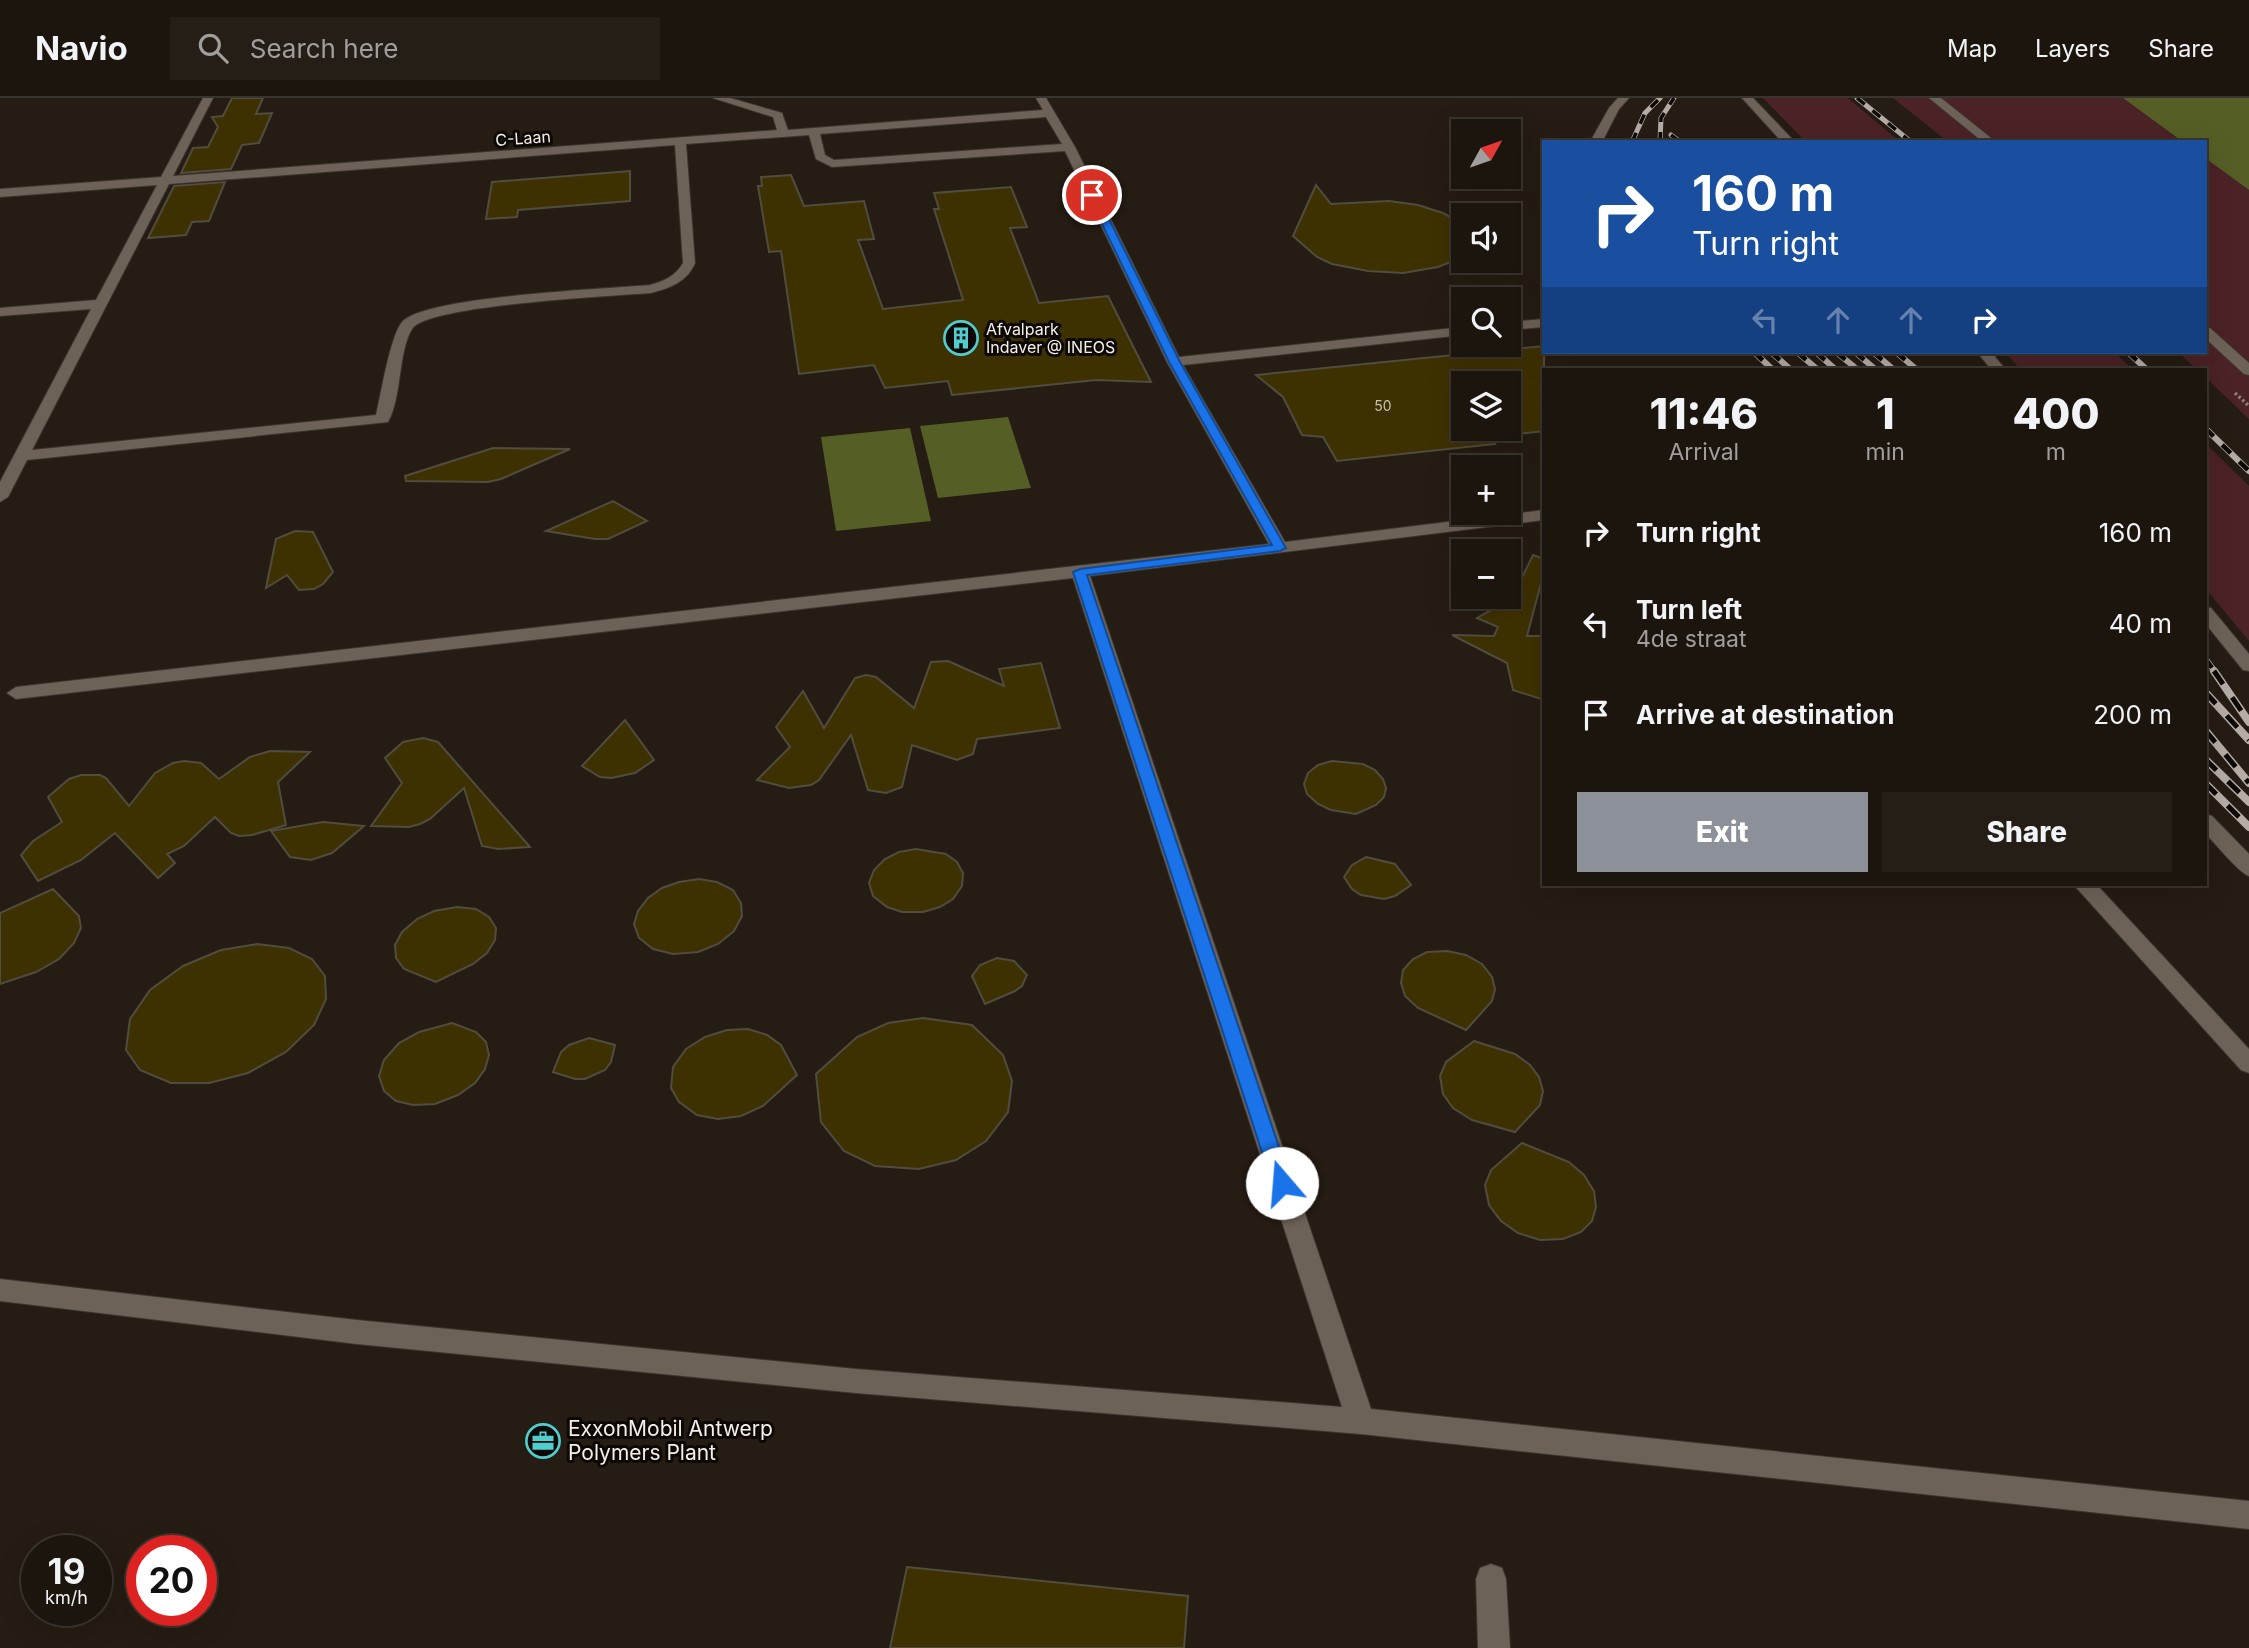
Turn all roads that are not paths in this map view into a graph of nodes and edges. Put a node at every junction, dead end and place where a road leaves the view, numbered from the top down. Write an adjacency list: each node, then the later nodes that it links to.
1 (208, 98): 15 (street)
2 (718, 98): 9 (street)
3 (1041, 98): 7 (street)
4 (1624, 98): 10 (street)
5 (1746, 98): 11 (street)
6 (1934, 98): 12 (street)
7 (1049, 113): 8 (street, C-Laan); 14 (street)
8 (814, 131): 9 (street, C-Laan); 14 (street)
9 (783, 133): 13 (street, C-Laan)
10 (1597, 140)
11 (1787, 140)
12 (1987, 140)
13 (680, 142): 15 (street, C-Laan); 27 (street)
14 (1069, 147): 24 (street)
15 (164, 181): 16 (street, C-Laan); 17 (street)
16 (0, 193)
17 (100, 304): 18 (street); 27 (street)
18 (0, 313)
19 (1542, 323): 20 (street)
20 (1521, 325)
21 (1451, 332): 24 (street)
22 (2207, 333): 26 (street)
23 (1985, 354): 25 (street)
24 (1174, 362): 30 (street)
25 (1997, 368)
26 (2249, 371)
27 (23, 456): 28 (street)
28 (0, 497)
29 (1542, 515): 30 (street)
30 (1280, 548): 31 (street)
31 (1080, 572): 34 (street); 40 (street)
32 (2207, 614): 33 (street)
33 (2249, 666)
34 (16, 693)
35 (2207, 823): 36 (street)
36 (2249, 869)
37 (2086, 886): 38 (street)
38 (2249, 1064)
39 (0, 1290): 40 (street)
40 (1361, 1421): 41 (street)
41 (2249, 1515)
42 (1490, 1579): 43 (street)
43 (1494, 1648)

